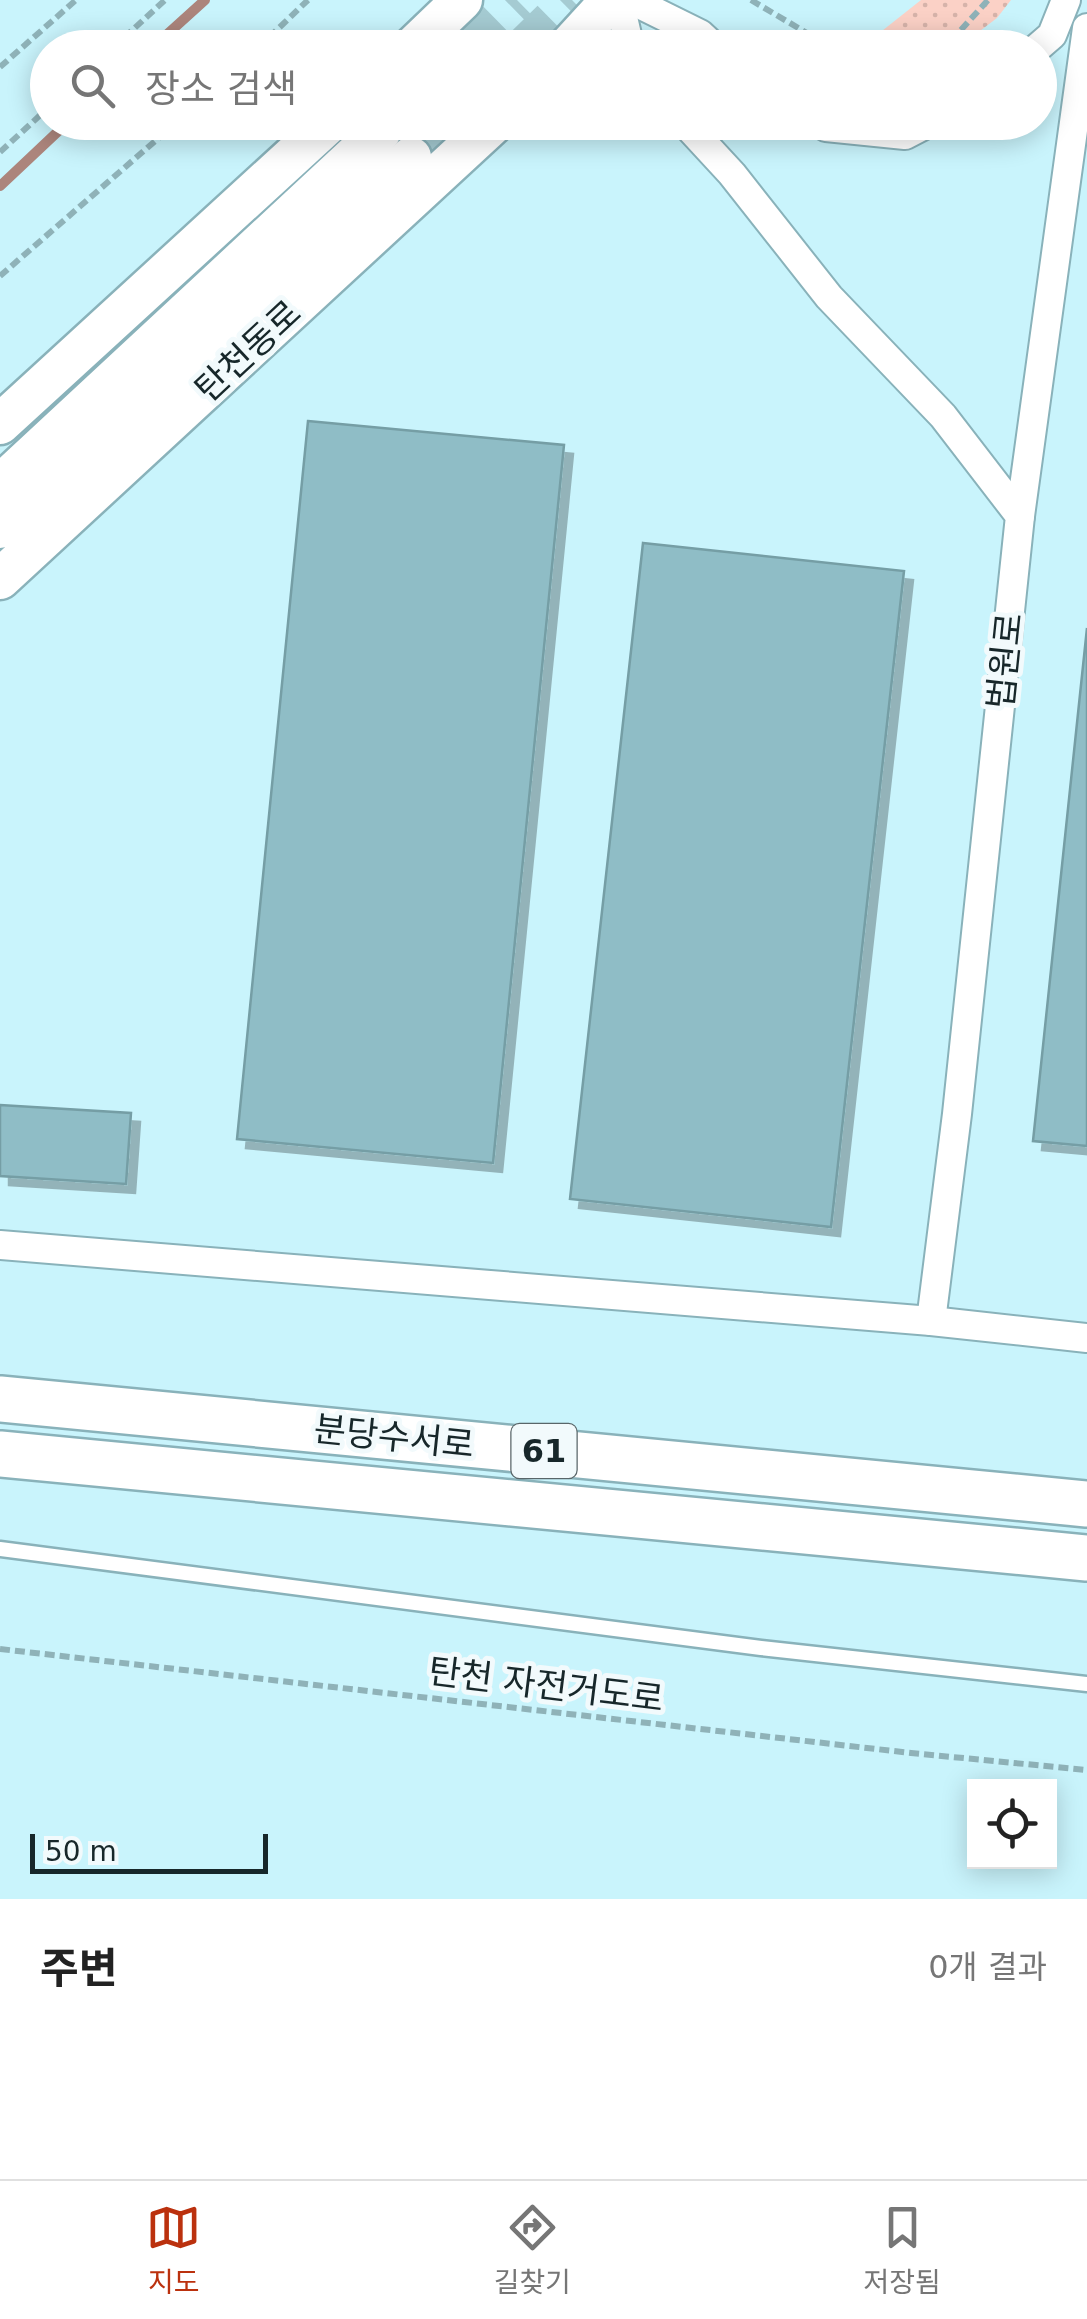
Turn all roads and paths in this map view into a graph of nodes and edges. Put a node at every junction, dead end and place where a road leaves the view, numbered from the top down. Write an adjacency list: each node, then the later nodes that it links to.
1 (76, 0): 12 (path)
2 (165, 0): 13 (path)
3 (308, 0): 14 (path)
4 (462, 0): 15 (main road)
5 (611, 0): 16 (main road)
6 (619, 0): 17 (street)
7 (631, 0): 18 (street)
8 (751, 0): 19 (path)
9 (988, 0): 20 (path)
10 (1066, 0): 21 (street)
11 (1087, 28): 35 (street, 법원로)
12 (42, 30)
13 (132, 30)
14 (277, 30)
15 (431, 30)
16 (584, 30)
17 (626, 30)
18 (692, 30)
19 (802, 30)
20 (961, 30)
21 (1054, 30)
22 (30, 41): 23 (path)
23 (0, 67)
24 (30, 124): 31 (path)
25 (156, 140): 32 (path)
26 (310, 140): 33 (main road)
27 (437, 140): 30 (main road)
28 (445, 140): 30 (main road, 탄천동로)
29 (701, 140): 35 (street)
30 (414, 151): 34 (main road, 탄천동로); 36 (main road, 탄천동로); 37 (main road, 탄천동로)
31 (0, 152)
32 (0, 276)
33 (0, 424)
34 (0, 485)
35 (1020, 516): 39 (street, 법원로)
36 (0, 528)
37 (0, 579)
38 (0, 1244): 39 (street)
39 (932, 1321): 40 (street)
40 (1087, 1338)
41 (0, 1399): 43 (highway, 분당수서로 / 61)
42 (0, 1454): 45 (highway, 분당수서로 / 61)
43 (1087, 1504)
44 (0, 1549): 47 (lane)
45 (1087, 1558)
46 (0, 1649): 48 (path, 탄천 자전거도로)
47 (1087, 1684)
48 (1087, 1770)

